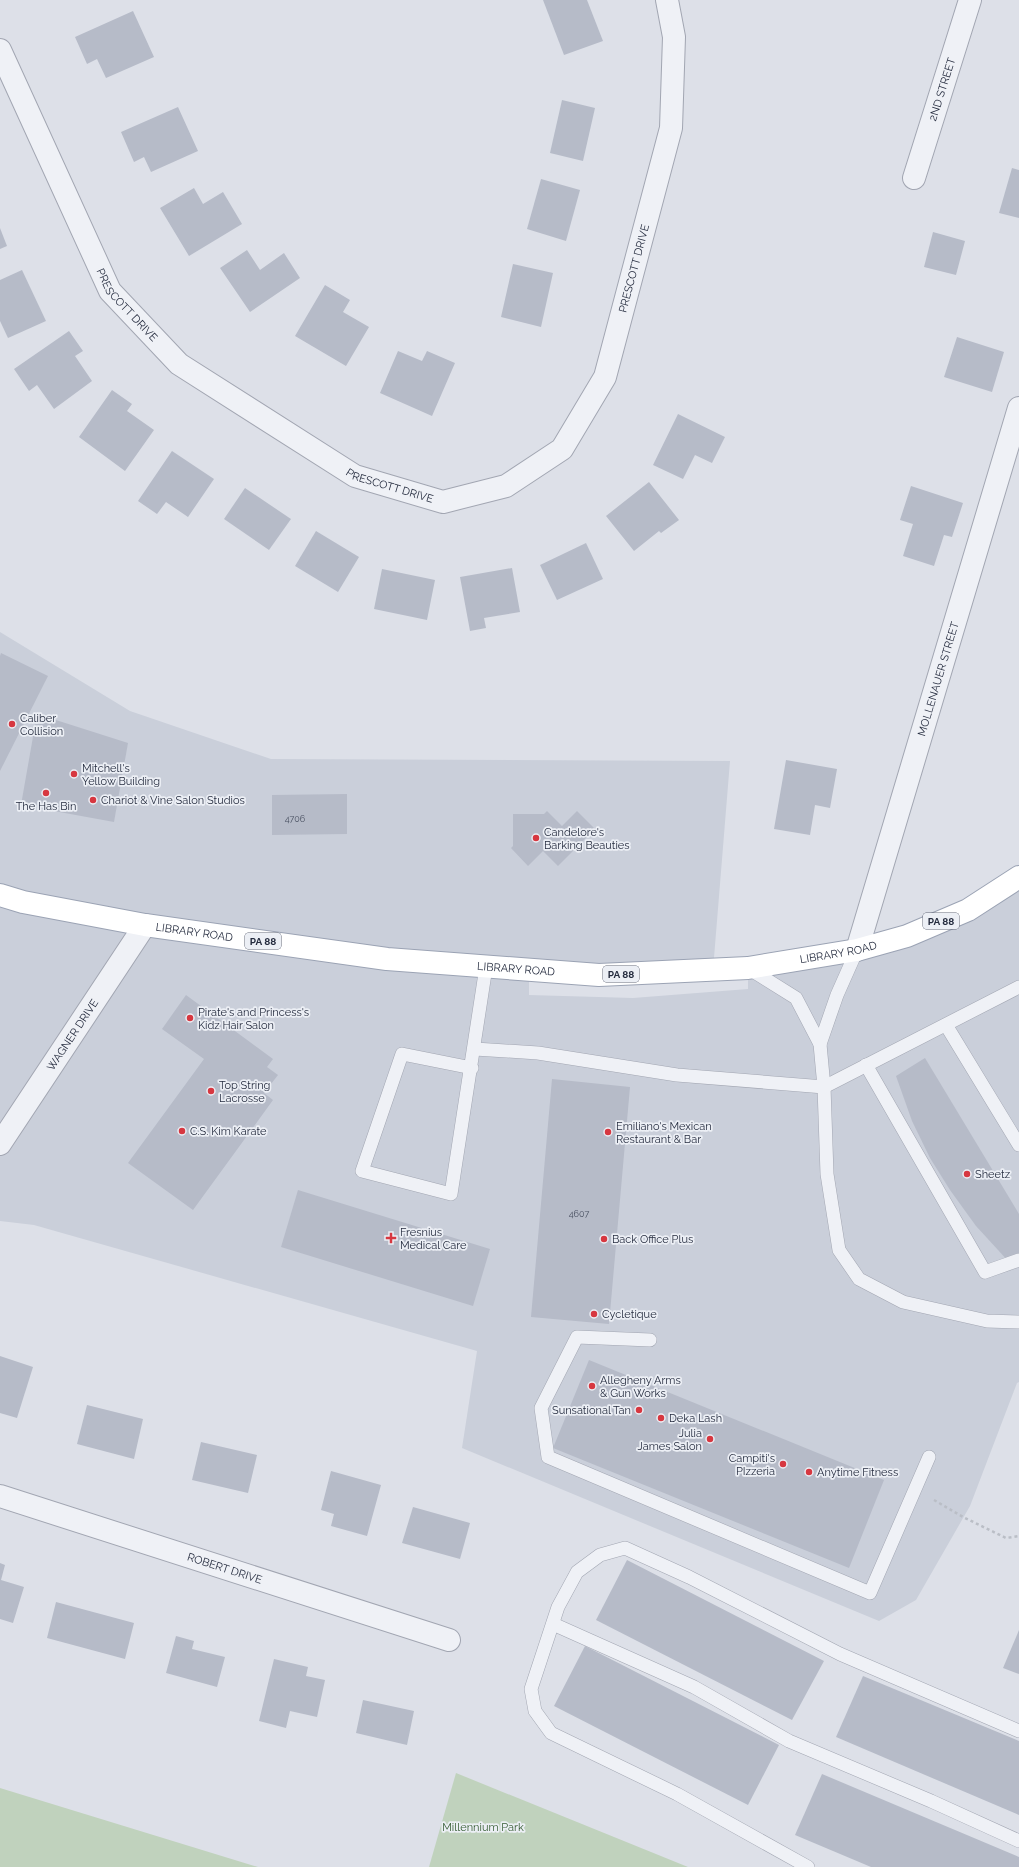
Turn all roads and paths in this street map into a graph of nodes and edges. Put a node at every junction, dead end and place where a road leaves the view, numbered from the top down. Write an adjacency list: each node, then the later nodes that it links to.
1 (667, 0): 3 (street, PRESCOTT DRIVE)
2 (970, 0): 4 (street, 2ND STREET)
3 (0, 50)
4 (914, 178)
5 (1019, 408): 9 (street, MOLLENAUER STREET)
6 (1019, 877): 9 (main road, LIBRARY ROAD / PA 88)
7 (0, 895): 8 (main road, LIBRARY ROAD / PA 88)
8 (145, 925): 10 (main road, LIBRARY ROAD / PA 88); 19 (street, WAGNER DRIVE)
9 (857, 950): 11 (main road, LIBRARY ROAD / PA 88); 14 (lane)
10 (486, 967): 11 (main road, LIBRARY ROAD / PA 88); 15 (lane)
11 (748, 968): 14 (lane)
12 (1019, 987): 13 (lane)
13 (946, 1025): 16 (lane); 20 (lane)
14 (820, 1044): 18 (lane)
15 (475, 1049): 17 (lane); 18 (lane)
16 (866, 1065): 18 (lane); 21 (lane)
17 (472, 1068): 17 (lane)
18 (824, 1087): 22 (lane)
19 (0, 1144)
20 (1019, 1145)
21 (1019, 1260)
22 (1019, 1322)
23 (650, 1340): 25 (lane)
24 (929, 1457): 25 (lane)
25 (915, 1489): 27 (path)
26 (0, 1496): 29 (street, ROBERT DRIVE)
27 (1019, 1536)
28 (553, 1624): 30 (lane); 31 (lane); 32 (lane)
29 (449, 1640)
30 (1019, 1731)
31 (1019, 1841)
32 (808, 1867)

